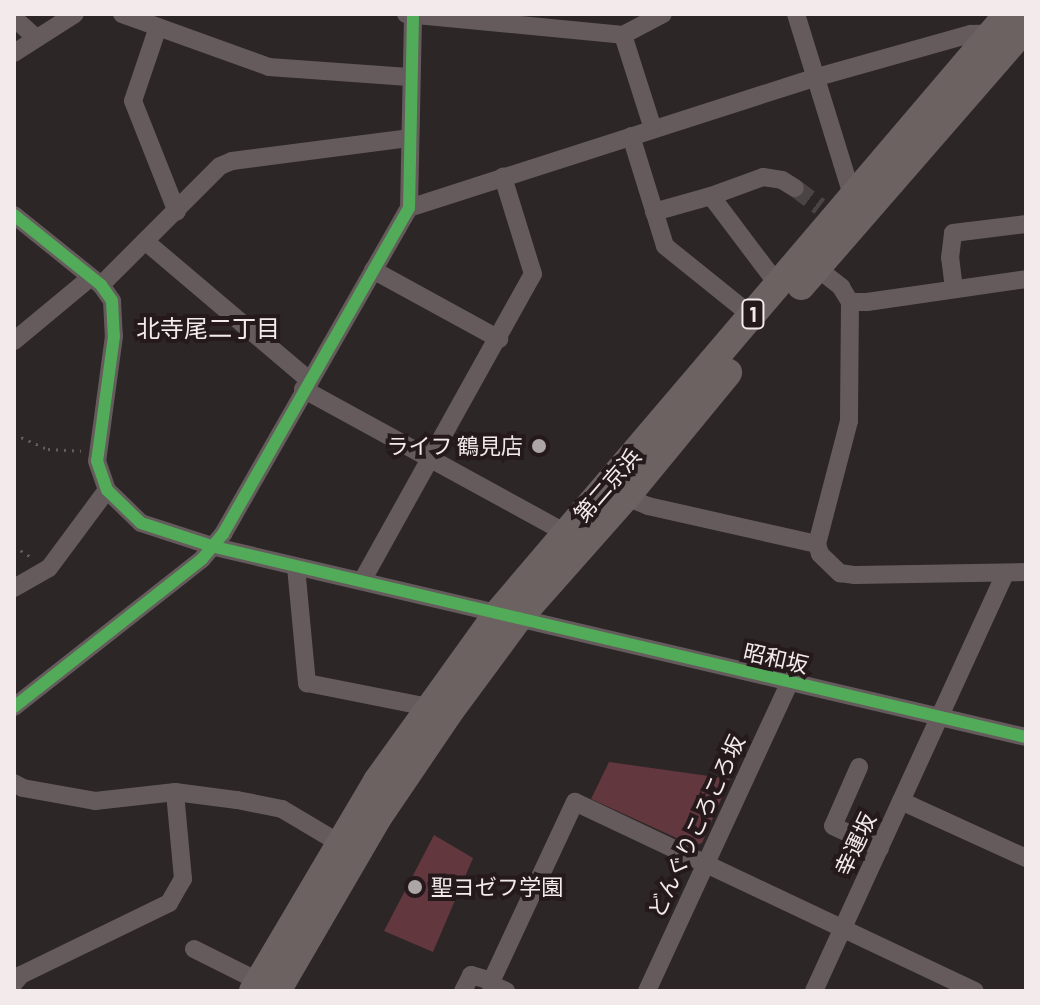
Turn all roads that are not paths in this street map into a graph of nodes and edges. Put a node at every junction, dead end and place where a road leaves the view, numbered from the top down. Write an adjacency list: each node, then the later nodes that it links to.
1 (75, 14): 11 (street)
2 (122, 14): 8 (street)
3 (406, 14): 4 (street)
4 (413, 14): 10 (street); 13 (street)
5 (663, 14): 10 (street)
6 (796, 14): 14 (street)
7 (14, 18): 11 (street)
8 (158, 27): 13 (street); 23 (street)
9 (1015, 28): 14 (street); 20 (highway, 第二京浜 / 1); 28 (highway, 第二京浜 / 1)
10 (623, 35): 15 (street)
11 (36, 38): 12 (street)
12 (14, 53)
13 (409, 77): 17 (street)
14 (814, 78): 15 (street); 20 (street)
15 (653, 129): 16 (street)
16 (631, 136): 18 (street); 24 (street)
17 (409, 138): 22 (street); 23 (street)
18 (503, 177): 22 (street); 36 (street)
19 (795, 188): 21 (street)
20 (852, 195): 31 (highway, 第二京浜 / 1)
21 (711, 196): 24 (street); 31 (street)
22 (409, 208): 29 (street)
23 (177, 212): 27 (street)
24 (654, 212): 35 (street)
25 (14, 215): 30 (street)
26 (1026, 224): 33 (street)
27 (145, 241): 30 (street); 38 (street)
28 (817, 268): 34 (street); 41 (highway, 第二京浜 / 1)
29 (373, 270): 36 (street); 38 (street)
30 (96, 281): 37 (street); 40 (street)
31 (778, 285): 35 (highway, 第二京浜 / 1)
32 (1025, 285): 33 (street)
33 (954, 289): 34 (street)
34 (850, 302): 43 (street)
35 (752, 316): 42 (highway, 第二京浜 / 1)
36 (499, 339): 39 (street)
37 (14, 341)
38 (306, 385): 39 (street); 44 (street)
39 (428, 458): 42 (street); 48 (street)
40 (107, 490): 44 (street, 昭和坂); 49 (street)
41 (626, 497): 43 (street); 50 (highway, 第二京浜 / 1)
42 (566, 533): 50 (highway, 第二京浜 / 1)
43 (817, 544): 47 (street)
44 (215, 547): 45 (street, 昭和坂); 52 (street)
45 (296, 567): 48 (street, 昭和坂); 53 (street)
46 (1026, 572): 47 (street)
47 (1005, 574): 54 (street, 幸運坂)
48 (362, 581): 50 (street, 昭和坂)
49 (14, 588)
50 (508, 616): 51 (street, 昭和坂); 53 (highway, 第二京浜 / 1); 68 (highway, 第二京浜 / 1)
51 (790, 681): 54 (street, 昭和坂); 63 (street, どんぐりころころ坂)
52 (14, 707)
53 (428, 707): 60 (highway, 第二京浜 / 1)
54 (940, 716): 55 (street, 昭和坂); 59 (street, 幸運坂)
55 (1026, 737)
56 (859, 767): 61 (street)
57 (14, 783): 58 (street)
58 (175, 792): 60 (street); 66 (street)
59 (901, 801): 61 (street, 幸運坂); 62 (street)
60 (339, 843): 68 (highway, 第二京浜 / 1)
61 (880, 848): 64 (street, 幸運坂)
62 (1026, 858)
63 (704, 865): 64 (street); 67 (street); 70 (street, どんぐりころころ坂)
64 (842, 930): 71 (street, 幸運坂); 72 (street)
65 (194, 949): 68 (street)
66 (14, 983)
67 (499, 986): 69 (street)
68 (263, 988)
69 (463, 991)
70 (647, 991)
71 (814, 991)
72 (975, 991)

